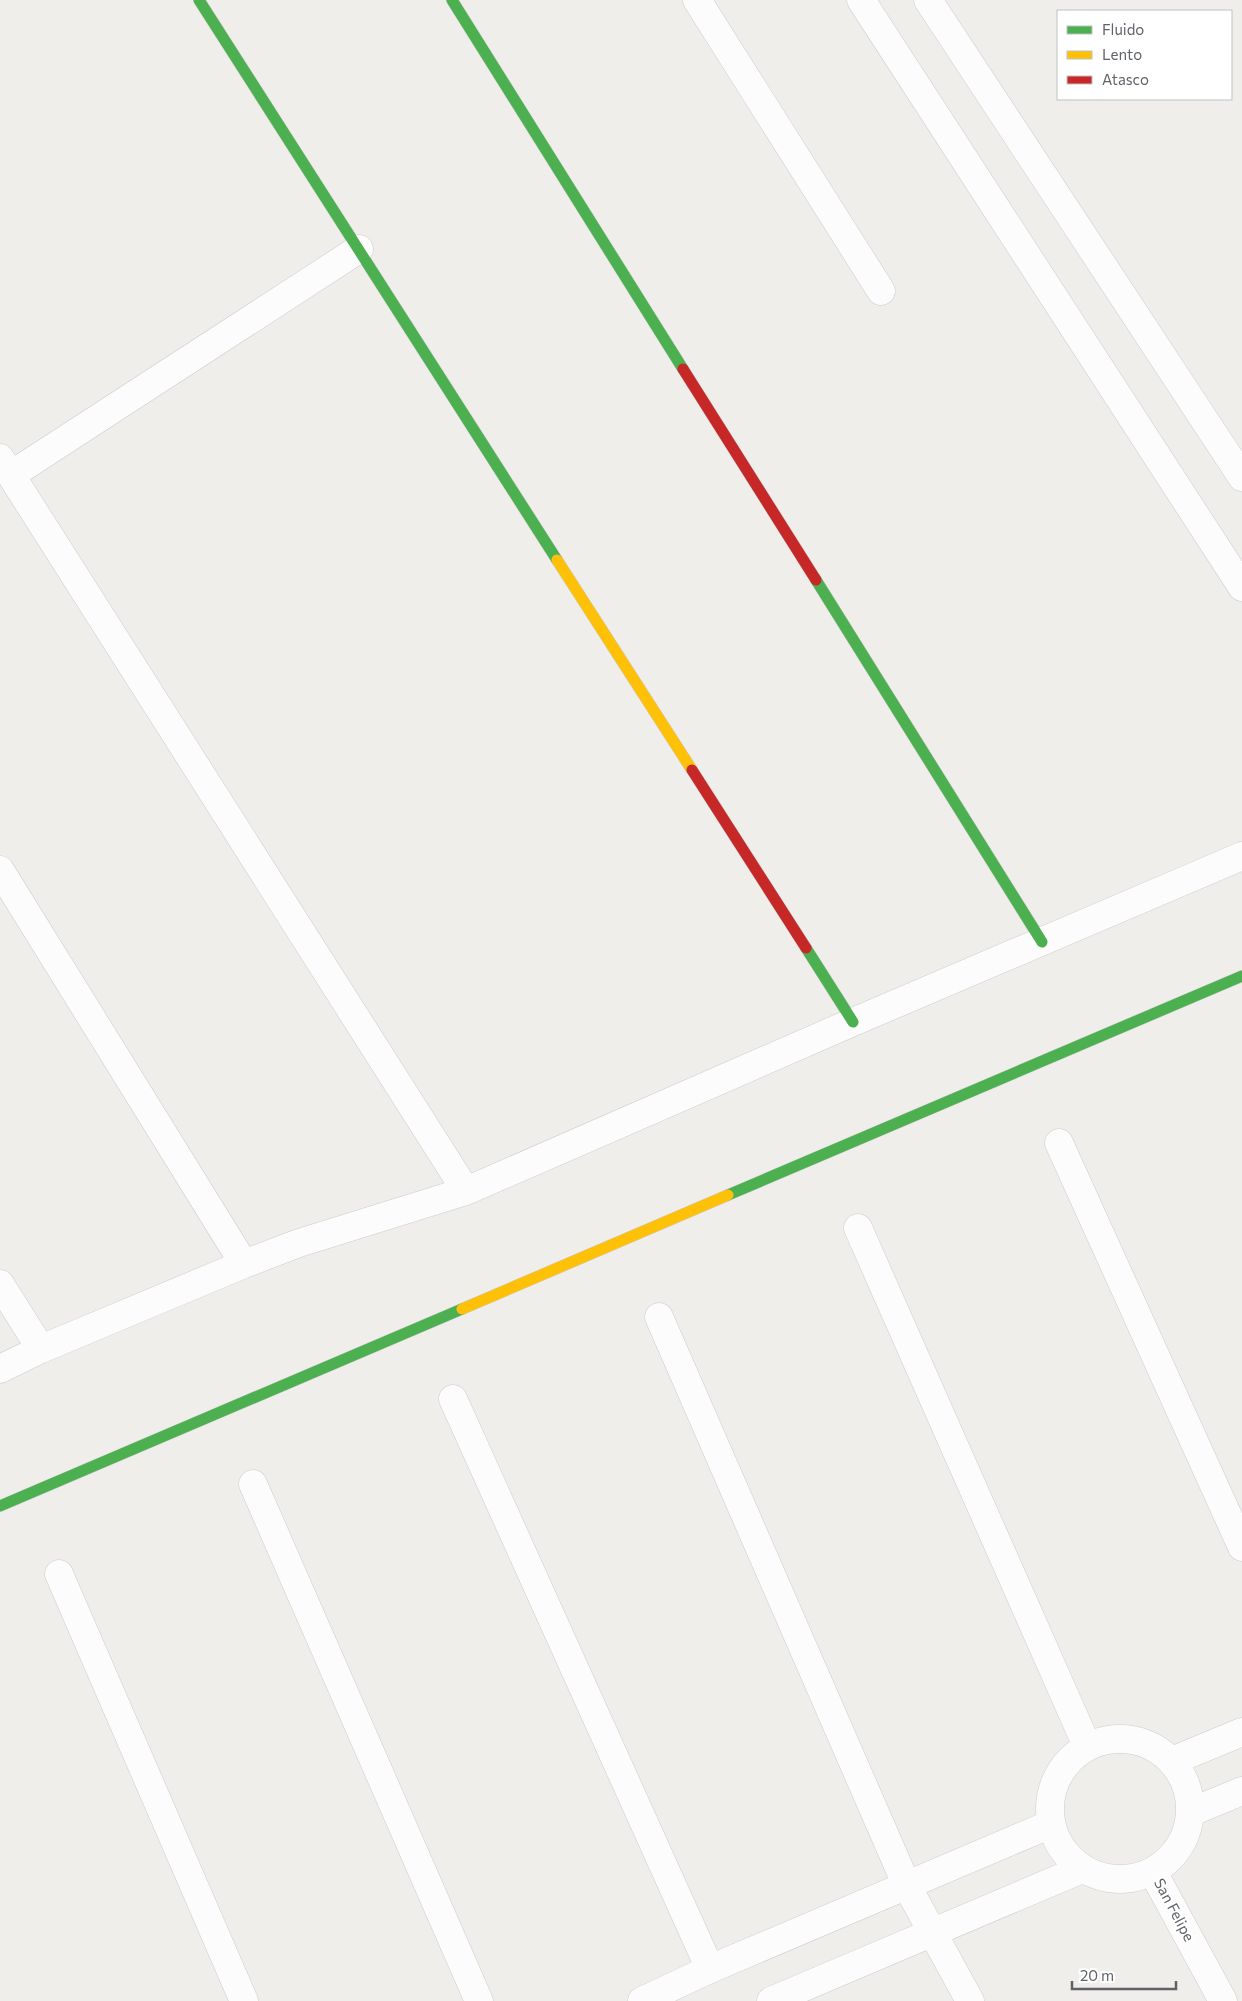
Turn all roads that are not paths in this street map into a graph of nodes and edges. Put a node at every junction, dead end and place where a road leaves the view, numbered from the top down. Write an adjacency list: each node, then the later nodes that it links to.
1 (199, 0): 6 (street)
2 (452, 0): 13 (street)
3 (697, 0): 7 (street)
4 (861, 0): 10 (street)
5 (928, 0): 9 (street)
6 (359, 249): 8 (street); 15 (street)
7 (881, 291)
8 (6, 466): 17 (street)
9 (1242, 477)
10 (1242, 586)
11 (1242, 856): 13 (street)
12 (0, 870): 19 (street)
13 (1042, 942): 15 (street)
14 (1242, 976): 26 (street)
15 (853, 1022): 17 (street)
16 (1059, 1143): 27 (street)
17 (466, 1191): 19 (street)
18 (858, 1228): 30 (street)
19 (244, 1264): 22 (street)
20 (0, 1284): 22 (street)
21 (659, 1317): 37 (street)
22 (41, 1349): 23 (street)
23 (0, 1369)
24 (453, 1399): 39 (street)
25 (253, 1484): 41 (street)
26 (0, 1506)
27 (1242, 1547)
28 (59, 1574): 40 (street)
29 (1242, 1732): 31 (street)
30 (1087, 1746): 31 (street); 34 (street)
31 (1172, 1761): 33 (street)
32 (1242, 1791): 33 (street)
33 (1191, 1812): 36 (street)
34 (1051, 1824): 35 (street); 37 (street)
35 (1082, 1869): 36 (street); 38 (street)
36 (1153, 1872): 45 (street, San Felipe)
37 (907, 1886): 38 (street); 39 (street)
38 (933, 1933): 43 (street); 44 (street)
39 (710, 1970): 42 (street)
40 (244, 2001)
41 (479, 2001)
42 (642, 2001)
43 (771, 2001)
44 (970, 2001)
45 (1223, 2001)

